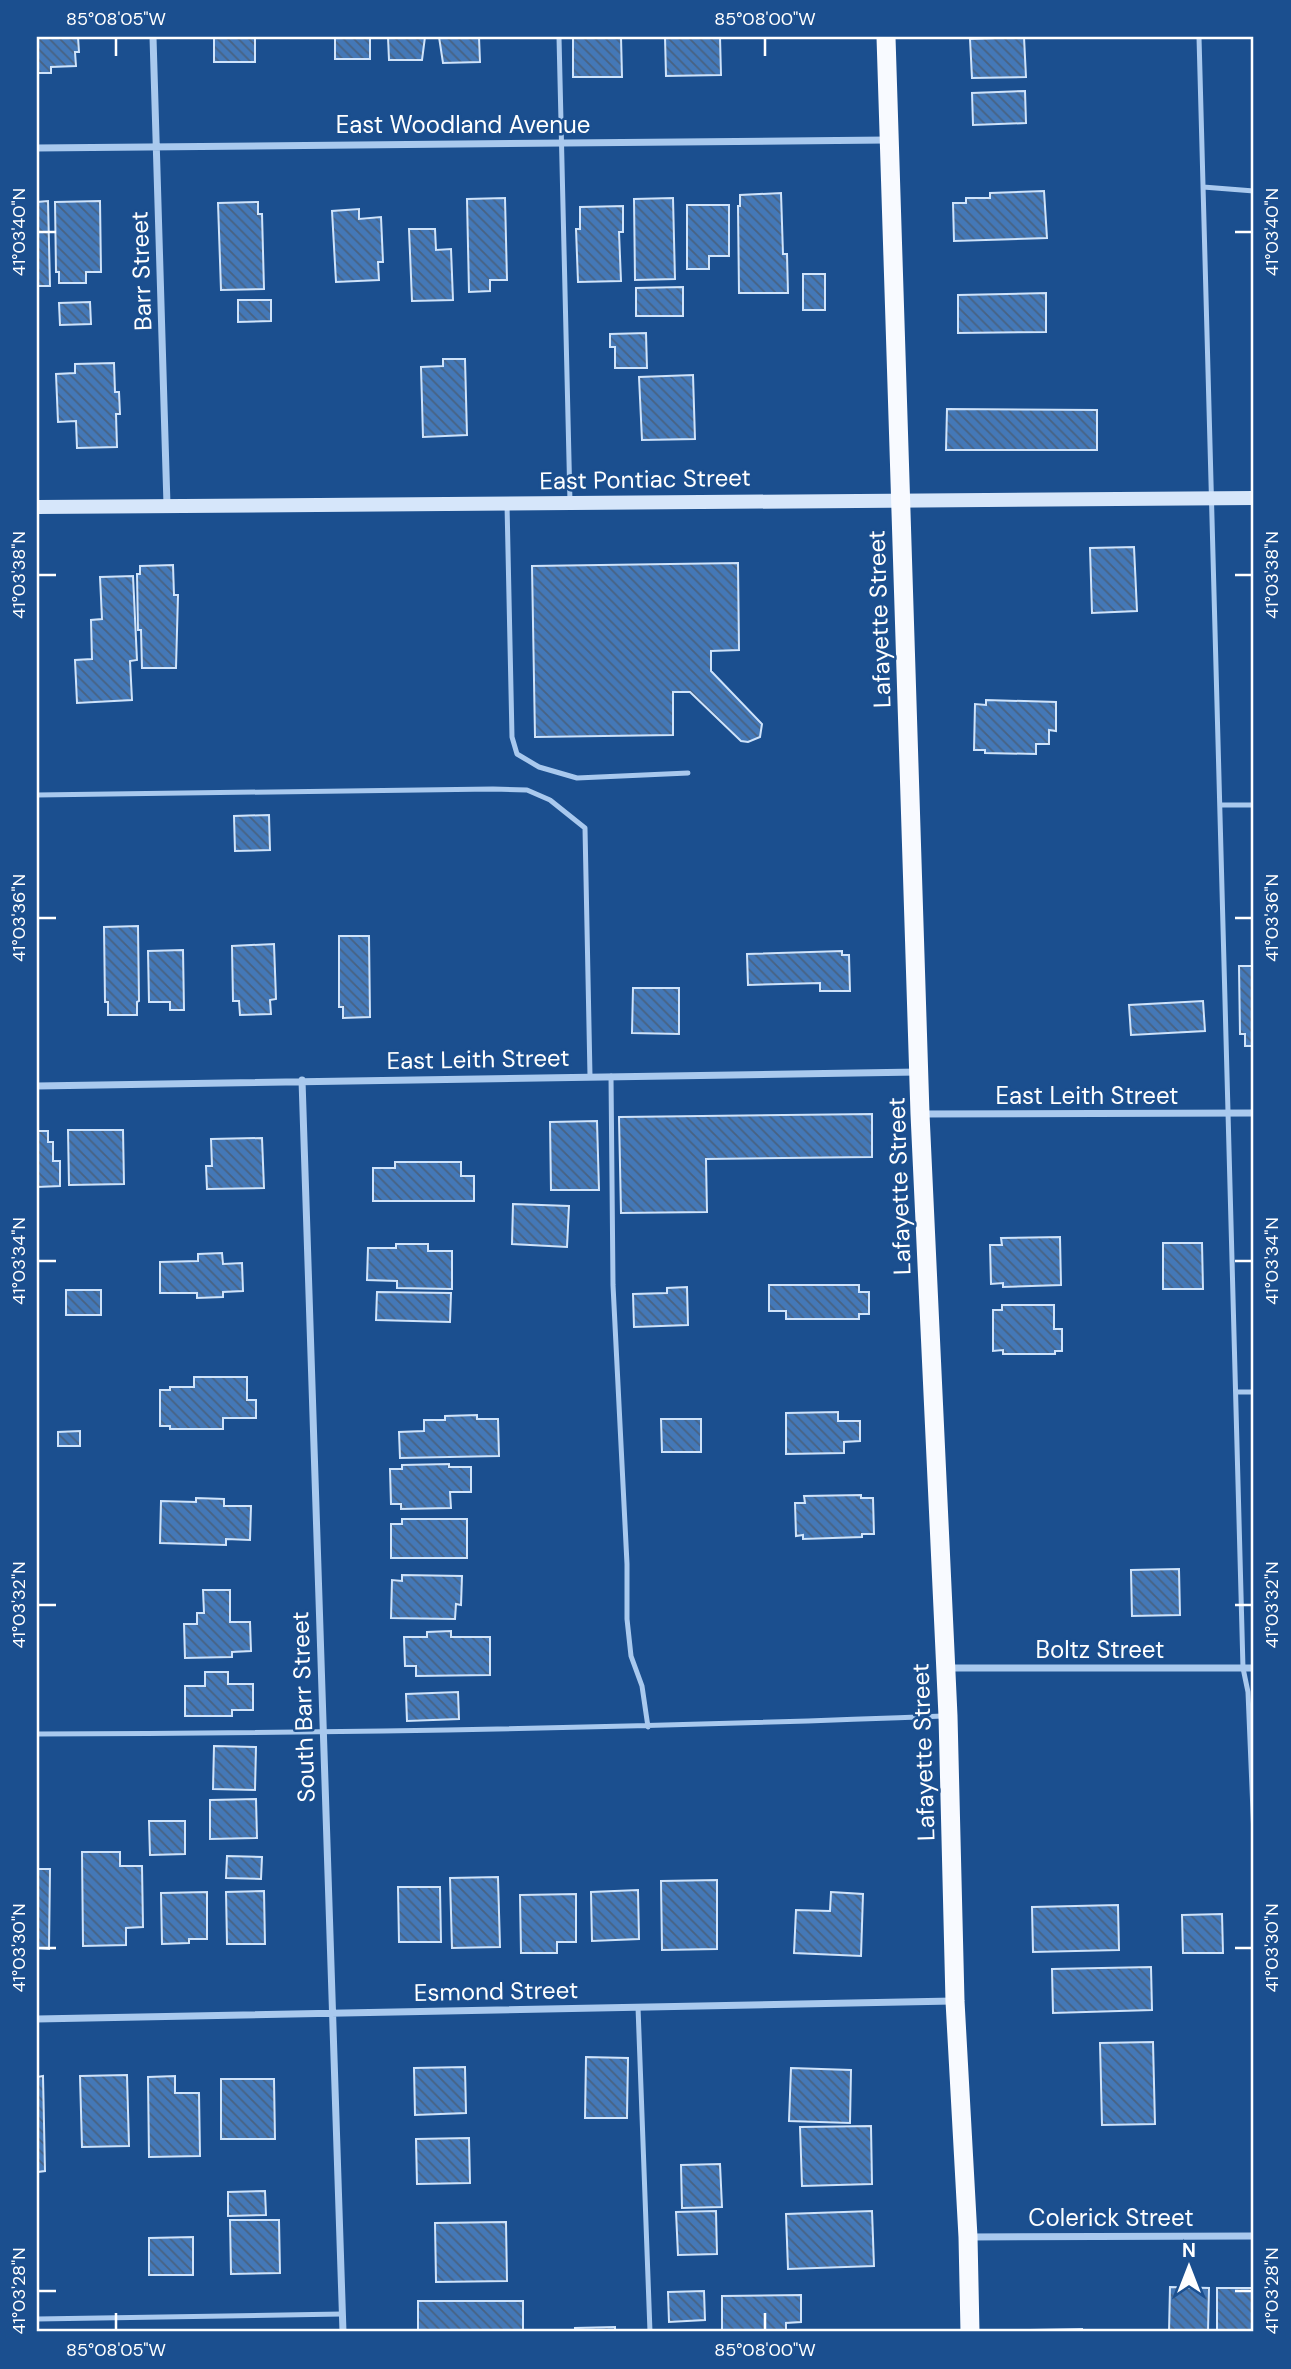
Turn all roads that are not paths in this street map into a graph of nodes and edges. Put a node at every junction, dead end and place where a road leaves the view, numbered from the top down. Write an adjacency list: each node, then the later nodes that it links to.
1 (153, 37): 7 (street, Barr Street)
2 (559, 37): 6 (lane)
3 (886, 37): 5 (highway, Lafayette Street)
4 (1199, 37): 9 (lane)
5 (890, 140): 6 (street, East Woodland Avenue); 13 (highway, Lafayette Street)
6 (562, 143): 7 (street, East Woodland Avenue); 15 (lane)
7 (157, 146): 8 (street, East Woodland Avenue); 16 (street, Barr Street)
8 (37, 148)
9 (1203, 187): 10 (lane); 11 (lane)
10 (1254, 191)
11 (1213, 498): 12 (main road, East Pontiac Street); 13 (main road, East Pontiac Street); 20 (lane)
12 (1254, 498)
13 (900, 499): 15 (main road, East Pontiac Street); 22 (highway, Lafayette Street)
14 (507, 503): 15 (main road, East Pontiac Street); 16 (main road, East Pontiac Street); 18 (lane)
15 (570, 503)
16 (167, 505): 17 (main road, East Pontiac Street)
17 (37, 506)
18 (688, 773)
19 (37, 795): 23 (lane)
20 (1220, 805): 21 (lane); 28 (lane)
21 (1254, 805)
22 (919, 1072): 24 (street, East Leith Street); 27 (highway, Lafayette Street)
23 (590, 1076): 24 (street, East Leith Street); 25 (street, East Leith Street)
24 (611, 1076): 36 (lane)
25 (302, 1080): 26 (street, East Leith Street); 37 (street, South Barr Street)
26 (37, 1086)
27 (920, 1114): 28 (street, East Leith Street); 32 (highway, Lafayette Street)
28 (1228, 1114): 29 (street, East Leith Street); 30 (lane)
29 (1254, 1114)
30 (1236, 1392): 31 (lane); 33 (lane)
31 (1254, 1392)
32 (945, 1668): 33 (street, Boltz Street); 35 (highway, Lafayette Street)
33 (1243, 1668): 34 (street, Boltz Street); 39 (lane)
34 (1254, 1668)
35 (948, 1716): 36 (lane); 40 (highway, Lafayette Street)
36 (648, 1727): 37 (lane)
37 (323, 1733): 38 (lane); 42 (street, South Barr Street)
38 (37, 1734)
39 (1254, 1836)
40 (955, 2001): 41 (street, Esmond Street); 45 (highway, Lafayette Street)
41 (638, 2007): 42 (street, Esmond Street); 49 (lane)
42 (331, 2013): 43 (street, Esmond Street); 46 (street, South Barr Street)
43 (37, 2019)
44 (1254, 2236): 45 (street, Colerick Street)
45 (968, 2237): 50 (highway, Lafayette Street)
46 (342, 2314): 47 (lane); 48 (street, South Barr Street)
47 (37, 2319)
48 (343, 2332)
49 (650, 2332)
50 (970, 2332)

